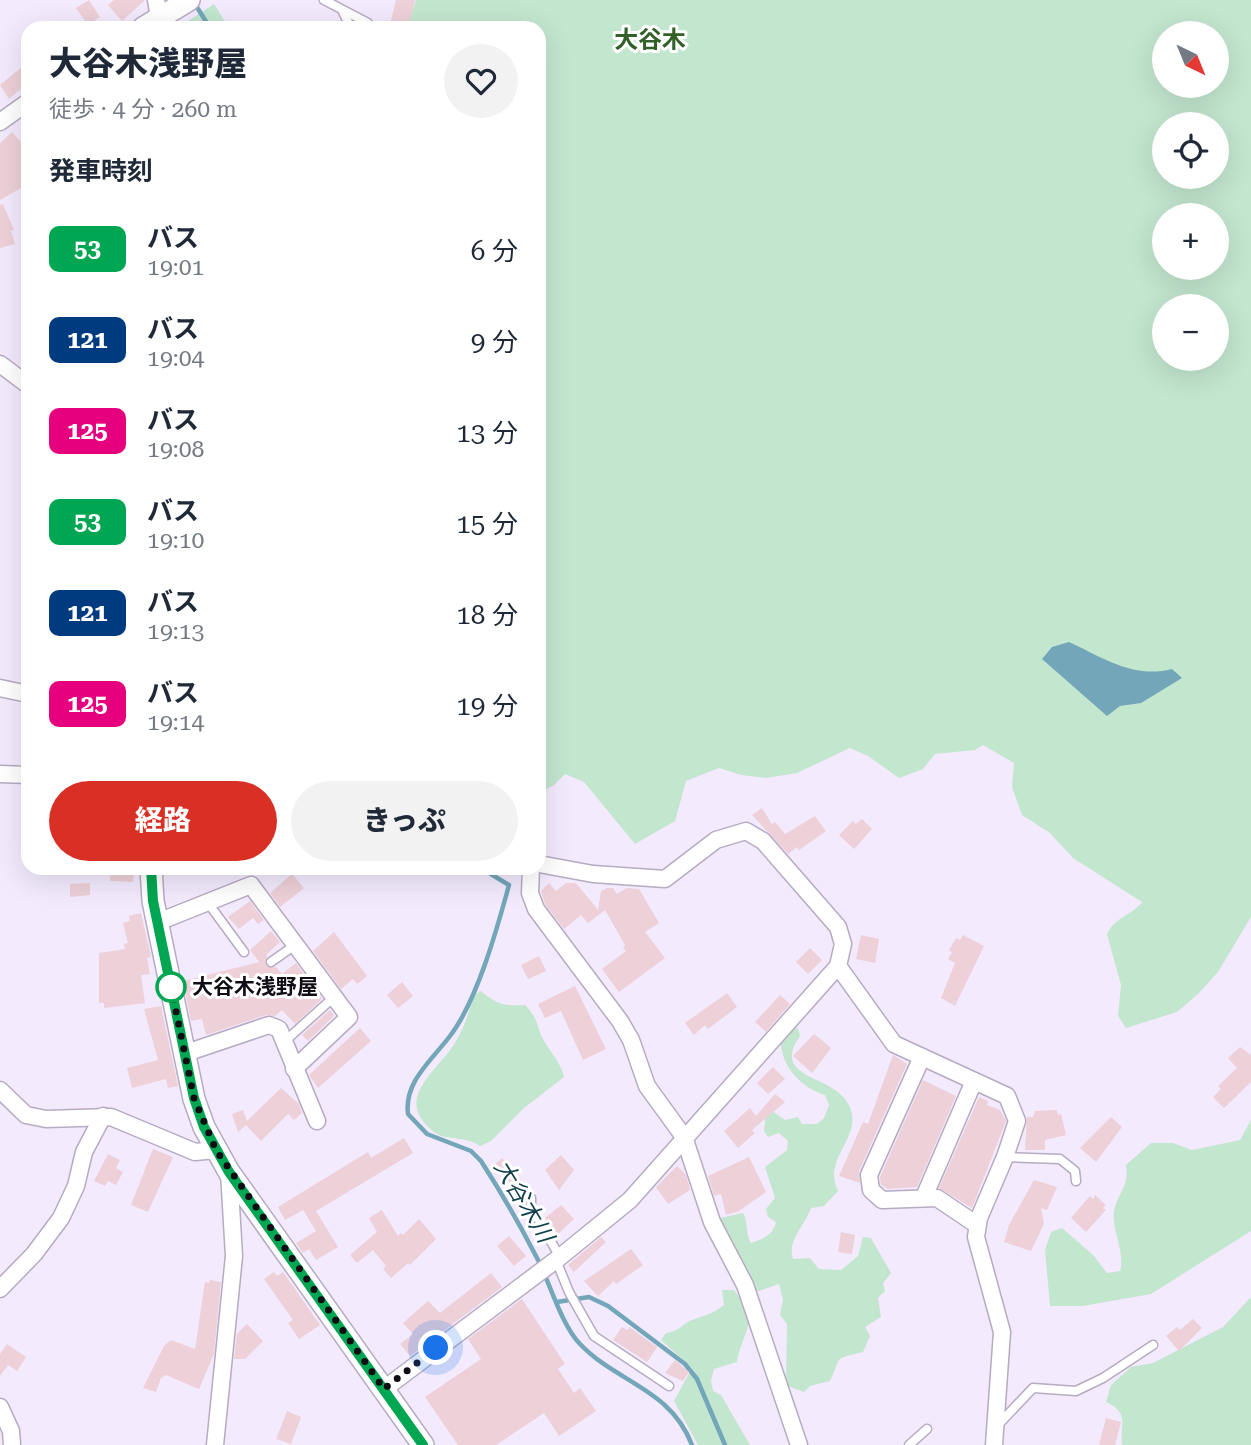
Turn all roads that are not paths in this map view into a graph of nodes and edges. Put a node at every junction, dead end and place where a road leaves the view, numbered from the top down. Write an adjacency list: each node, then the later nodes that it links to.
1 (324, 0): 3 (lane)
2 (187, 2): 4 (main road)
3 (343, 12): 5 (lane); 6 (lane)
4 (153, 15)
5 (348, 21)
6 (363, 21)
7 (21, 109): 8 (street)
8 (1, 121)
9 (0, 364): 10 (street)
10 (21, 380)
11 (0, 688): 12 (street)
12 (21, 692)
13 (0, 774): 14 (street)
14 (21, 775)
15 (546, 865): 23 (street)
16 (152, 875): 19 (main road)
17 (531, 875): 33 (street)
18 (208, 903): 19 (street); 20 (street); 21 (lane)
19 (158, 922): 26 (main road)
20 (295, 945): 22 (lane); 24 (street)
21 (244, 952)
22 (271, 962)
23 (838, 966): 27 (street); 33 (street)
24 (334, 997): 25 (lane); 28 (street)
25 (284, 1043): 26 (street); 28 (street)
26 (186, 1053): 34 (main road)
27 (922, 1057): 29 (street); 38 (street)
28 (294, 1069): 32 (street)
29 (974, 1081): 35 (street); 38 (street)
30 (0, 1090): 31 (street)
31 (103, 1116): 34 (street); 42 (street)
32 (317, 1121)
33 (684, 1137): 41 (street); 52 (street)
34 (216, 1150): 36 (main road)
35 (1005, 1157): 37 (lane); 40 (street)
36 (229, 1172): 45 (main road); 50 (street)
37 (1076, 1181)
38 (923, 1197): 40 (street)
39 (531, 1198): 41 (lane)
40 (977, 1224): 47 (street)
41 (556, 1261): 44 (lane); 45 (street)
42 (0, 1289)
43 (1153, 1345): 47 (lane)
44 (669, 1385)
45 (384, 1389): 51 (main road)
46 (0, 1406): 49 (street)
47 (996, 1427): 54 (street)
48 (927, 1429): 53 (lane)
49 (12, 1445)
50 (215, 1445)
51 (423, 1445)
52 (799, 1445)
53 (910, 1445)
54 (994, 1445)

